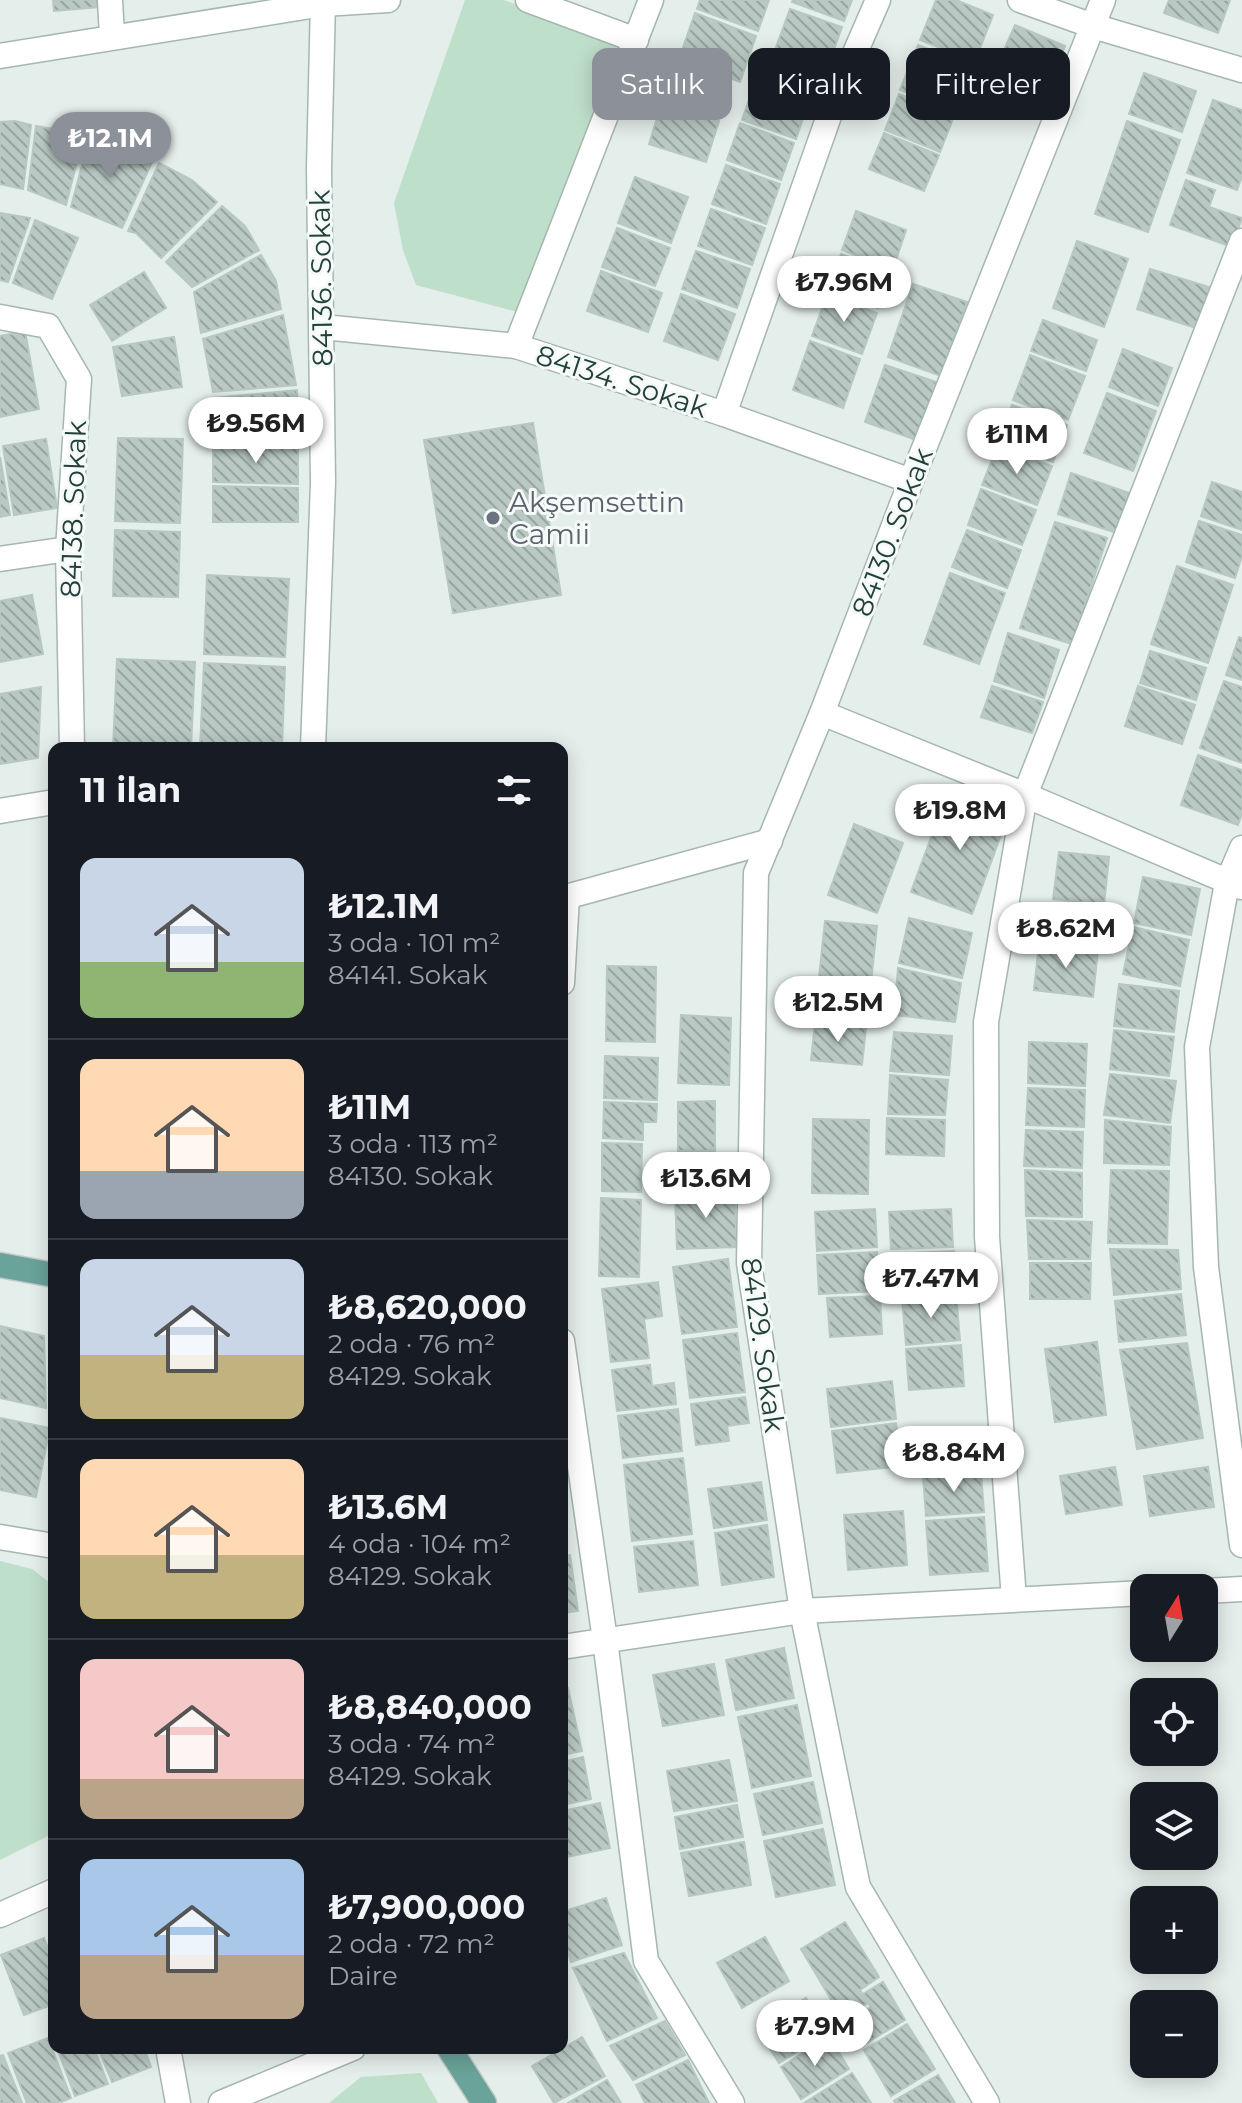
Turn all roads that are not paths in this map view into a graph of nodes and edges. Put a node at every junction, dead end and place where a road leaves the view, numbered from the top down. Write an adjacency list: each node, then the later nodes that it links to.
1 (110, 0): 10 (street)
2 (388, 0): 8 (street)
3 (528, 0): 11 (street)
4 (651, 0): 11 (street)
5 (878, 0): 18 (street)
6 (1020, 0): 9 (street)
7 (1103, 0): 9 (street, 84130. Sokak)
8 (323, 2): 10 (street); 16 (street, 84136. Sokak)
9 (1093, 26): 13 (street); 19 (street, 84130. Sokak)
10 (112, 36): 12 (street)
11 (636, 40): 17 (street)
12 (0, 56)
13 (1242, 70)
14 (1242, 243): 25 (street)
15 (0, 317): 20 (street, 84138. Sokak)
16 (323, 327): 17 (street, 84134. Sokak); 24 (street, 84136. Sokak)
17 (516, 346): 18 (street, 84134. Sokak)
18 (724, 414): 19 (street, 84134. Sokak)
19 (911, 481): 22 (street, 84130. Sokak)
20 (68, 549): 21 (street); 23 (street, 84138. Sokak)
21 (0, 559)
22 (822, 713): 25 (street); 28 (street, 84130. Sokak)
23 (72, 742)
24 (313, 742)
25 (1025, 795): 30 (street); 41 (street)
26 (48, 803): 27 (street)
27 (0, 811)
28 (770, 841): 31 (street); 42 (street, 84129. Sokak)
29 (1242, 848): 30 (street)
30 (1234, 886): 37 (street)
31 (568, 897)
32 (0, 1265): 33 (main road)
33 (48, 1275)
34 (568, 1383): 43 (street)
35 (0, 1537): 36 (street)
36 (48, 1545)
37 (1242, 1545)
38 (1242, 1589): 39 (street)
39 (1218, 1590)
40 (1130, 1594): 41 (street)
41 (1014, 1599): 42 (street)
42 (802, 1611): 43 (street); 55 (street, 84129. Sokak)
43 (605, 1640): 44 (street); 54 (street)
44 (568, 1646)
45 (48, 1894): 46 (street)
46 (0, 1915)
47 (169, 2054): 51 (street)
48 (341, 2054): 50 (street)
49 (453, 2054): 53 (main road)
50 (260, 2096): 52 (street)
51 (178, 2103)
52 (221, 2103)
53 (484, 2103)
54 (732, 2103)
55 (987, 2103)

